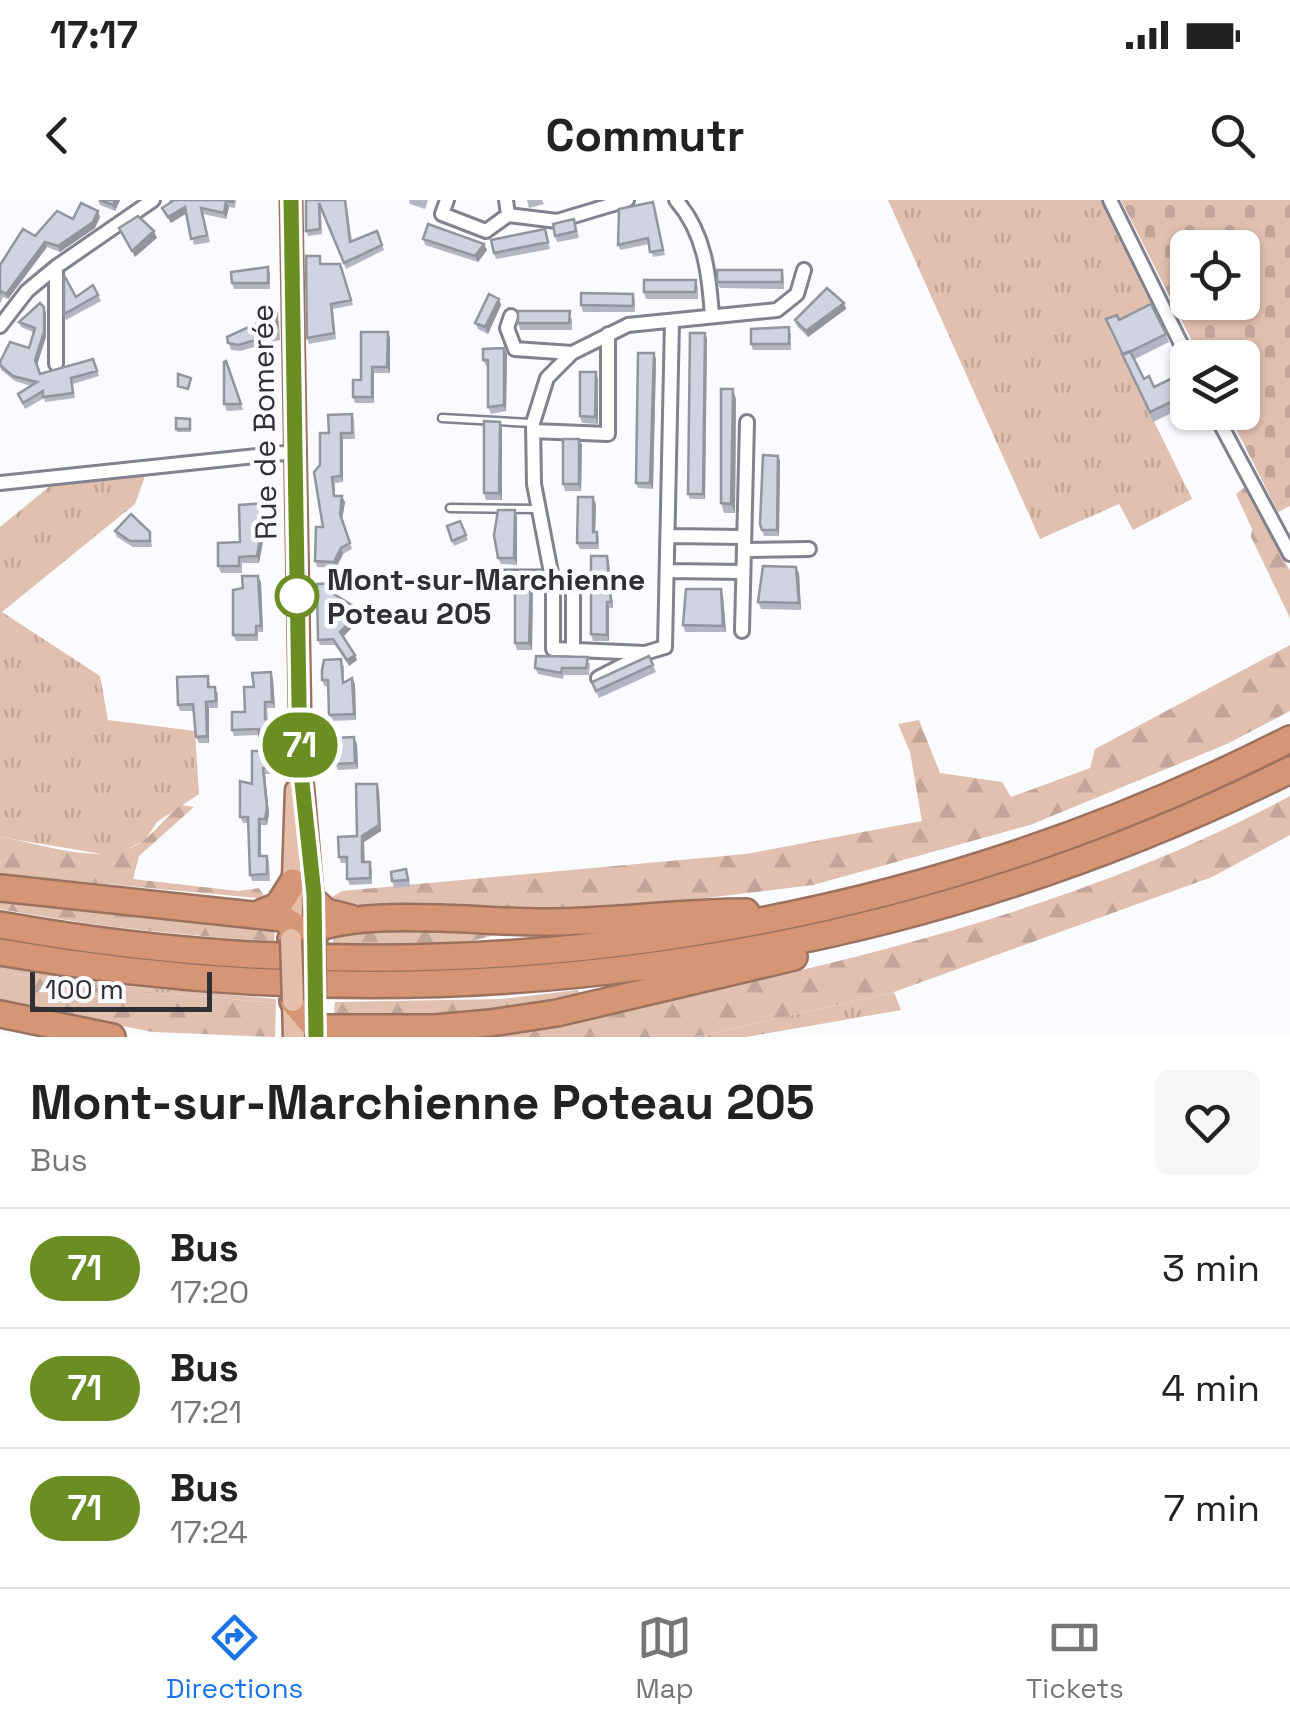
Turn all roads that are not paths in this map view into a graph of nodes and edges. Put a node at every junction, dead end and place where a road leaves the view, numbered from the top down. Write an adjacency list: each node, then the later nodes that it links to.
1 (152, 200): 9 (street)
2 (291, 200): 23 (main road, Rue de Bomerée)
3 (447, 200): 8 (street)
4 (506, 200): 8 (street)
5 (627, 200): 8 (street)
6 (676, 200): 12 (street)
7 (1110, 200): 16 (street)
8 (508, 215)
9 (56, 267): 14 (street); 18 (street)
10 (804, 270): 12 (street)
11 (512, 316): 17 (street)
12 (712, 316): 13 (street)
13 (672, 321): 15 (street); 27 (street)
14 (0, 326)
15 (608, 334): 17 (street); 21 (street)
16 (1179, 340)
17 (572, 353): 21 (street)
18 (56, 364)
19 (442, 418): 21 (lane)
20 (747, 422): 28 (street)
21 (533, 427): 26 (street)
22 (1224, 430): 30 (street)
23 (294, 452): 24 (street); 40 (main road, Rue de Bomerée)
24 (0, 484)
25 (450, 508): 26 (lane)
26 (539, 509): 34 (street)
27 (669, 536): 28 (street); 31 (street)
28 (744, 544): 29 (street); 32 (street)
29 (809, 549)
30 (1290, 554)
31 (669, 572): 32 (street); 37 (street)
32 (744, 572): 35 (street)
33 (482, 574): 34 (lane)
34 (552, 578): 36 (street); 36 (street)
35 (742, 631)
36 (573, 650): 37 (street)
37 (645, 654): 38 (street)
38 (598, 678)
39 (1290, 739): 44 (highway)
40 (300, 764): 42 (main road, Rue de Bomerée); 47 (main road, Rue de Bomerée)
41 (1290, 770): 48 (highway)
42 (292, 882): 45 (highway); 47 (main road, Rue de Bomerée)
43 (0, 888): 45 (highway)
44 (811, 912): 46 (highway); 47 (highway)
45 (256, 916): 47 (highway)
46 (0, 925)
47 (305, 926): 51 (main road, Rue de Bomerée, bridge)
48 (818, 939): 49 (highway); 51 (highway)
49 (0, 952)
50 (0, 1014): 52 (highway)
51 (312, 1025)
52 (112, 1037)

